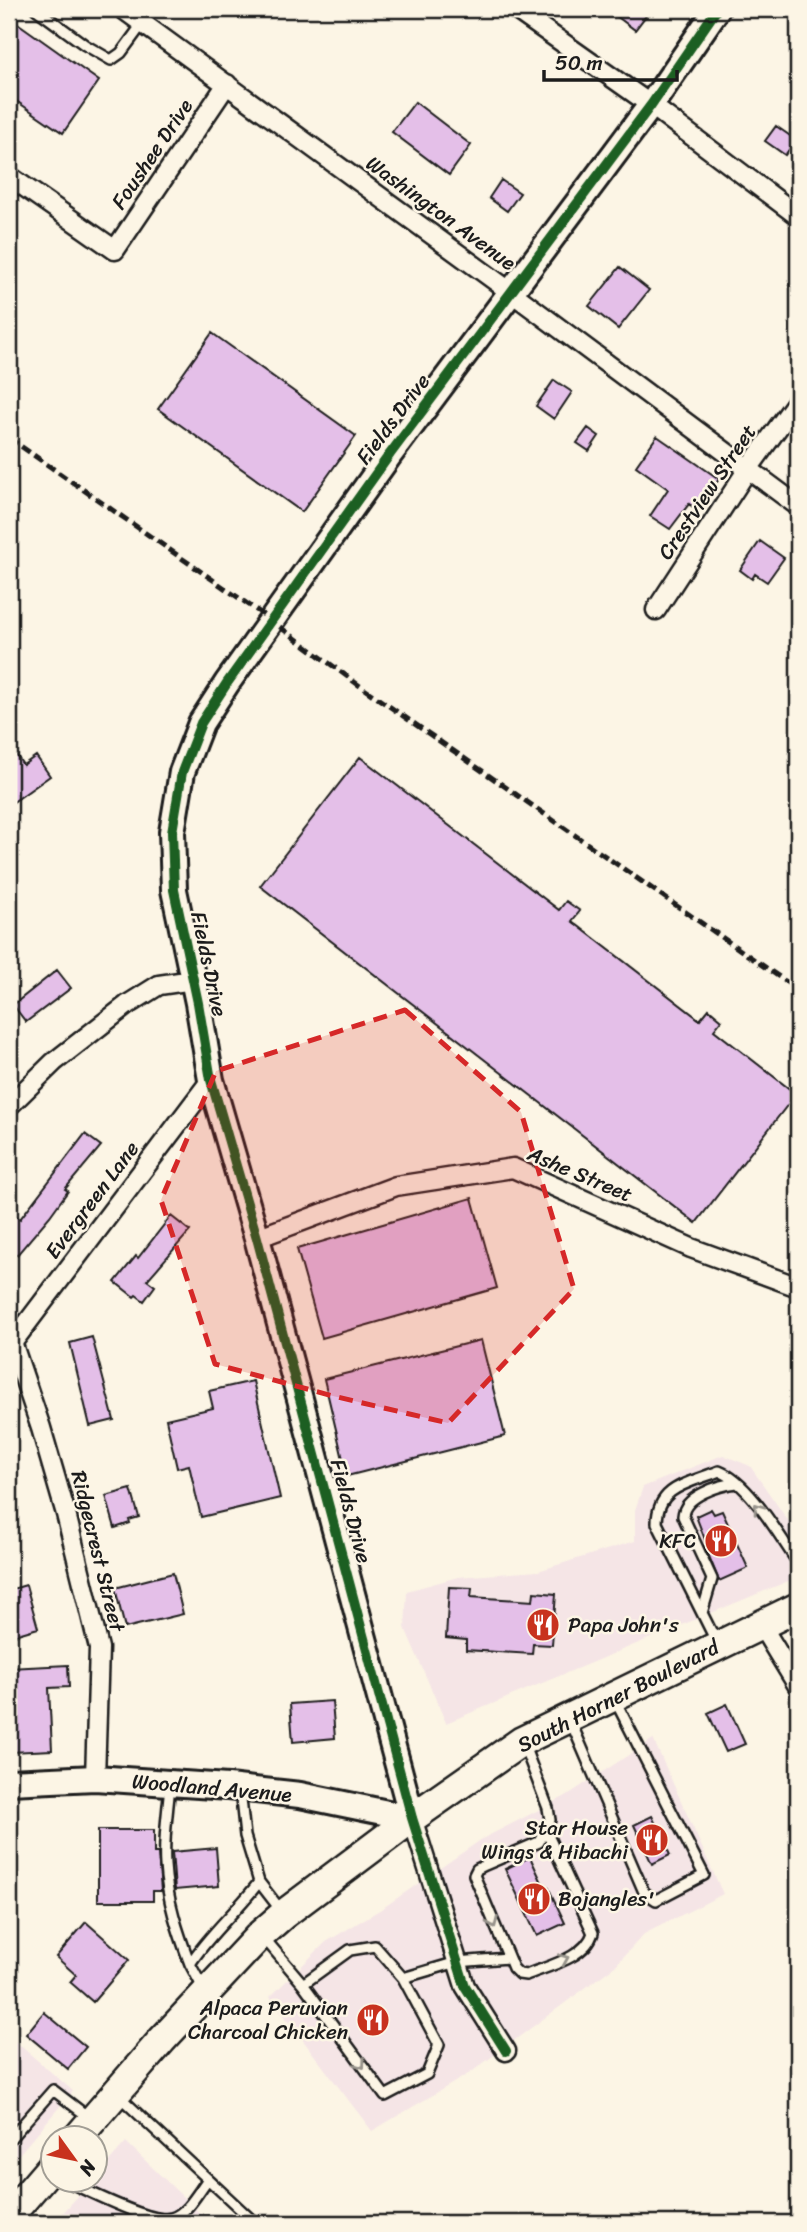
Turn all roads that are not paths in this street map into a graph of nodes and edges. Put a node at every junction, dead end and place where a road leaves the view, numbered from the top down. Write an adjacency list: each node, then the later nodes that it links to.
1 (36, 9): 5 (lane)
2 (123, 9): 5 (street, Washington Avenue)
3 (515, 9): 7 (street)
4 (718, 9): 7 (street, Fields Drive)
5 (143, 23): 6 (street, Washington Avenue)
6 (227, 84): 8 (street, Foushee Drive); 10 (street, Washington Avenue)
7 (651, 105): 9 (street); 10 (street, Fields Drive)
8 (9, 176)
9 (798, 216)
10 (512, 293): 12 (street, Washington Avenue); 15 (street, Fields Drive)
11 (798, 401): 12 (street, Crestview Street)
12 (748, 469): 13 (street, Washington Avenue); 14 (street, Crestview Street)
13 (798, 506)
14 (656, 610)
15 (193, 980): 16 (street, Fields Drive); 17 (street)
16 (212, 1080): 18 (street, Fields Drive); 20 (street, Evergreen Lane)
17 (9, 1106)
18 (257, 1238): 19 (street, Ashe Street); 35 (street, Fields Drive)
19 (798, 1287)
20 (10, 1344): 31 (street, Ridgecrest Street)
21 (737, 1483): 22 (lane, one-way to 21); 24 (lane); 24 (lane)
22 (798, 1563)
23 (798, 1607): 25 (main road, South Horner Boulevard)
24 (702, 1613): 26 (lane)
25 (761, 1625): 26 (main road, South Horner Boulevard); 27 (street)
26 (719, 1646): 28 (main road, South Horner Boulevard)
27 (798, 1686)
28 (614, 1697): 29 (main road, South Horner Boulevard); 29 (lane)
29 (569, 1718): 30 (main road, South Horner Boulevard)
30 (522, 1741): 35 (main road, South Horner Boulevard); 36 (lane)
31 (95, 1778): 32 (street, Woodland Avenue); 33 (street, Woodland Avenue)
32 (9, 1782)
33 (170, 1783): 34 (street, Woodland Avenue); 42 (lane)
34 (240, 1789): 35 (street, Woodland Avenue); 37 (lane)
35 (412, 1818): 38 (main road, South Horner Boulevard); 41 (street, Fields Drive)
36 (546, 1831): 40 (lane, one-way to 40); 40 (lane, one-way to 36)
37 (259, 1882): 38 (lane); 42 (lane)
38 (284, 1914): 39 (main road, South Horner Boulevard)
39 (261, 1934): 44 (lane); 45 (main road, South Horner Boulevard)
40 (508, 1958): 41 (lane)
41 (457, 1962): 43 (lane); 46 (street, Fields Drive)
42 (190, 1964): 45 (lane)
43 (403, 1978): 44 (lane); 44 (lane, one-way to 43)
44 (303, 1984)
45 (206, 1993): 47 (main road, South Horner Boulevard)
46 (506, 2051)
47 (116, 2093): 49 (main road, South Horner Boulevard); 51 (lane)
48 (81, 2124): 50 (lane)
49 (89, 2124)
50 (9, 2140)
51 (208, 2179): 53 (lane); 55 (lane)
52 (38, 2188): 54 (main road)
53 (100, 2194)
54 (9, 2216)
55 (255, 2223)

